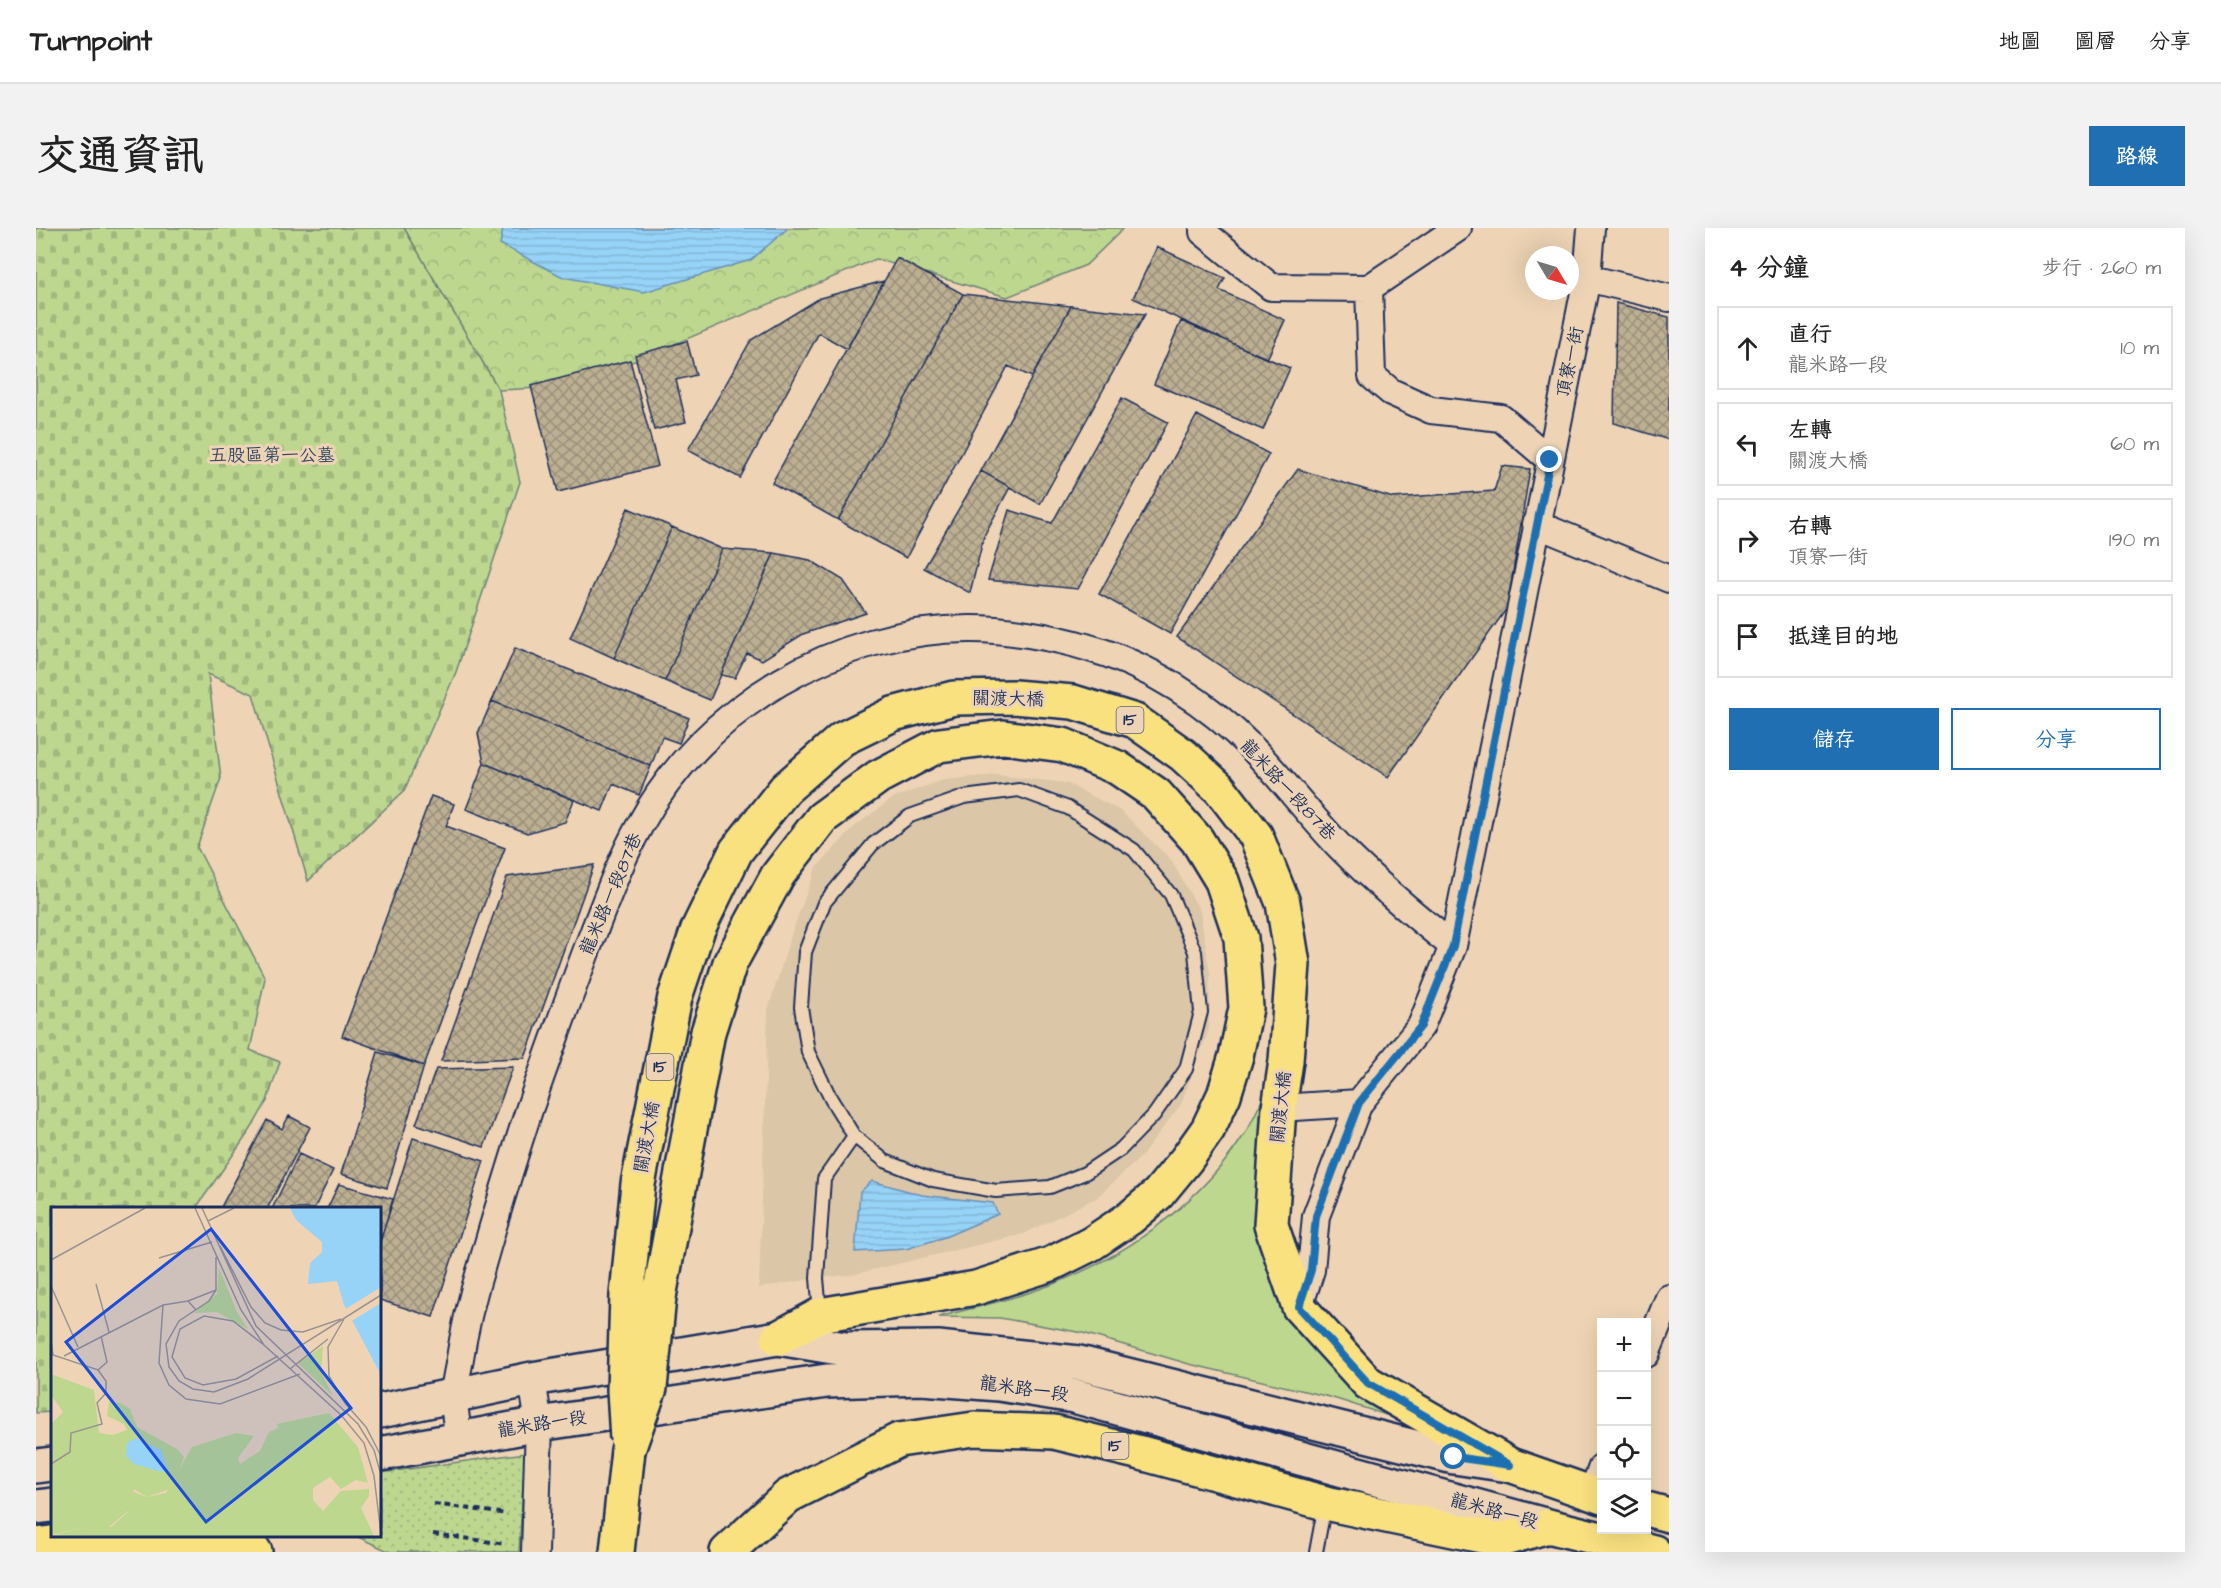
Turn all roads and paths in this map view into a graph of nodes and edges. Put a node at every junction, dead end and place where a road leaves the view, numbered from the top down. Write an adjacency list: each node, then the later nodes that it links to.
1 (1203, 228): 5 (street)
2 (1458, 228): 5 (street)
3 (1591, 228): 4 (street, 頂寮一街)
4 (1587, 278): 6 (street); 7 (street, 頂寮一街)
5 (1370, 288): 7 (street)
6 (1669, 298)
7 (1550, 460): 8 (street, 頂寮一街)
8 (1536, 524): 9 (street); 10 (street, 頂寮一街)
9 (1669, 579)
10 (1453, 946): 11 (street, 頂寮一街); 20 (street, 龍米路一段87巷)
11 (1359, 1103): 12 (street); 15 (street, 頂寮一街)
12 (1279, 1108): 15 (main road, 關渡大橋 / 15); 24 (main road, 關渡大橋 / 15, bridge)
13 (854, 1136): 13 (lane); 16 (lane)
14 (1669, 1298): 18 (street)
15 (1299, 1307): 27 (main road, 關渡大橋 / 15)
16 (820, 1315): 17 (main road); 24 (main road, bridge)
17 (778, 1338): 19 (main road, 龍米路一段); 27 (main road, 龍米路一段)
18 (1651, 1344)
19 (532, 1379): 20 (main road, 龍米路一段); 22 (street)
20 (454, 1396): 21 (main road, 龍米路一段); 23 (street, 龍米路一段87巷)
21 (381, 1411)
22 (539, 1424): 23 (main road, 龍米路一段); 37 (main road, 龍米路一段); 43 (street)
23 (459, 1438): 25 (main road, 龍米路一段)
24 (628, 1450): 44 (main road, 關渡大橋 / 15)
25 (381, 1454)
26 (51, 1464): 28 (main road)
27 (1510, 1465): 29 (main road, 龍米路一段 / 15)
28 (36, 1466)
29 (1597, 1486)
30 (1325, 1503): 37 (main road, 15); 45 (main road, 15); 46 (lane)
31 (51, 1504): 33 (main road)
32 (434, 1504): 35 (path)
33 (36, 1507)
34 (1651, 1510): 36 (main road)
35 (508, 1514)
36 (1669, 1515)
37 (1548, 1526): 47 (main road, 龍米路一段)
38 (433, 1534): 40 (path)
39 (94, 1537): 41 (main road); 42 (main road)
40 (506, 1544)
41 (36, 1545)
42 (255, 1552)
43 (535, 1552)
44 (617, 1552)
45 (727, 1552)
46 (1316, 1552)
47 (1654, 1552)

